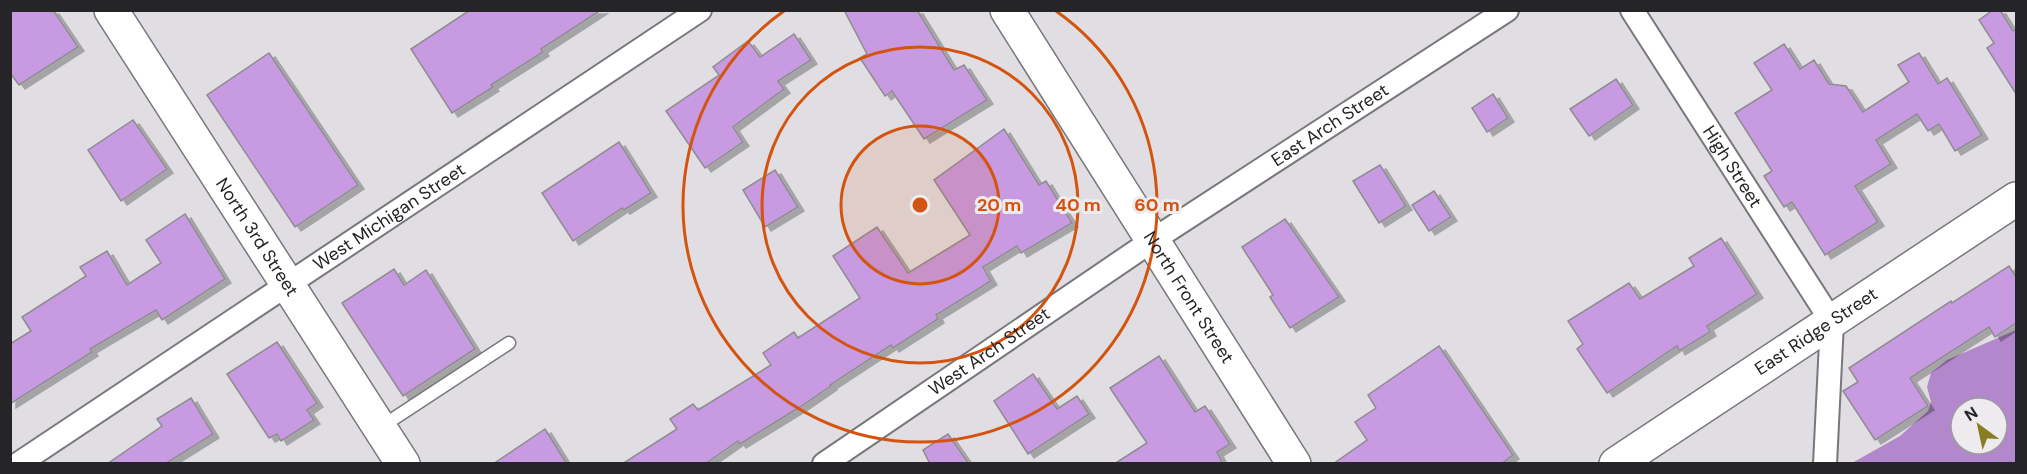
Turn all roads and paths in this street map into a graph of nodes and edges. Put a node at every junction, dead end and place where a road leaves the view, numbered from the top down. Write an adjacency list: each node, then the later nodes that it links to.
1 (111, 10): 8 (street, North 3rd Street)
2 (700, 10): 8 (street, West Michigan Street)
3 (1007, 10): 7 (street, North Front Street)
4 (1507, 10): 7 (street, East Arch Street)
5 (1632, 10): 9 (street, High Street)
6 (2016, 199): 9 (street, East Ridge Street)
7 (1153, 240): 14 (street, West Arch Street); 15 (street, North Front Street)
8 (287, 285): 11 (street, North 3rd Street); 12 (street, West Michigan Street)
9 (1832, 322): 16 (street, East Ridge Street); 17 (street)
10 (509, 343): 11 (lane)
11 (380, 428): 13 (street, North 3rd Street)
12 (18, 464)
13 (403, 464)
14 (824, 464)
15 (1294, 464)
16 (1616, 464)
17 (1825, 464)

